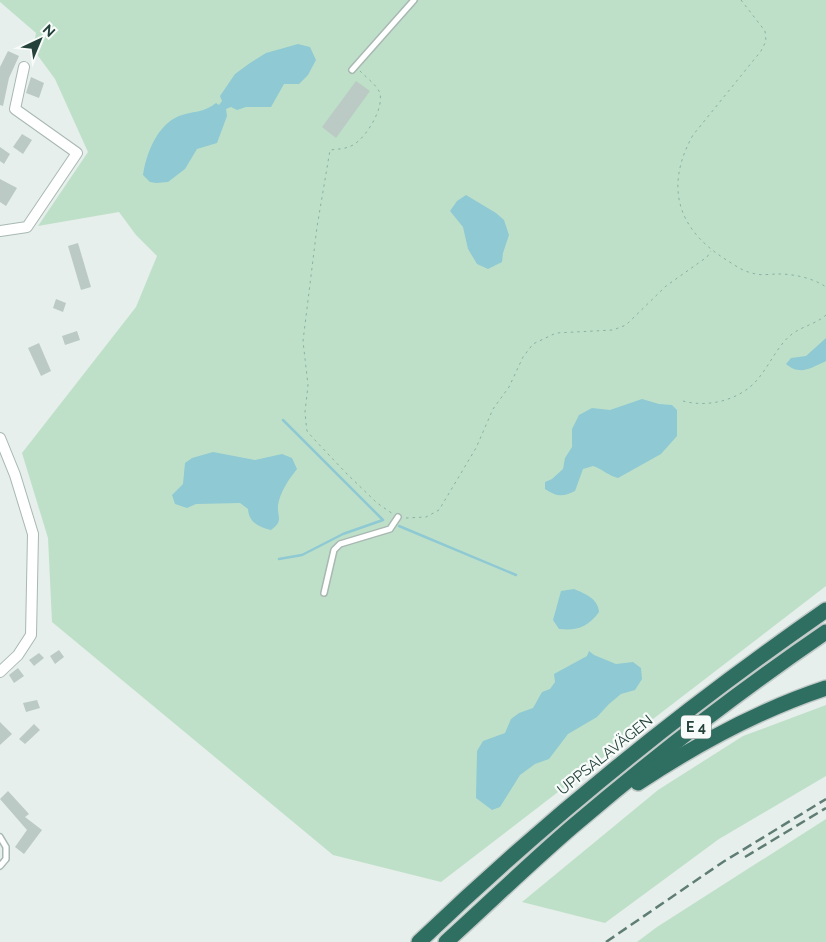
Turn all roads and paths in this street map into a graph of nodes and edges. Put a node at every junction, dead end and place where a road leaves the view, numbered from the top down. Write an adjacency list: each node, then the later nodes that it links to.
1 (414, 0): 4 (lane)
2 (741, 0): 6 (path)
3 (24, 68): 5 (street)
4 (354, 68): 11 (path)
5 (0, 231)
6 (711, 251): 7 (path); 11 (path)
7 (826, 287)
8 (826, 316): 9 (path)
9 (683, 401)
10 (0, 438): 17 (street)
11 (398, 517): 12 (lane)
12 (324, 593)
13 (826, 605): 16 (highway)
14 (826, 610): 16 (highway, UPPSALAVÄGEN / E 4)
15 (826, 632): 19 (highway, E 4)
16 (792, 634): 22 (highway, UPPSALAVÄGEN / E 4)
17 (0, 672)
18 (826, 688): 19 (highway)
19 (571, 828): 23 (highway, E 4)
20 (0, 837): 21 (lane)
21 (0, 866)
22 (419, 942)
23 (446, 942)

